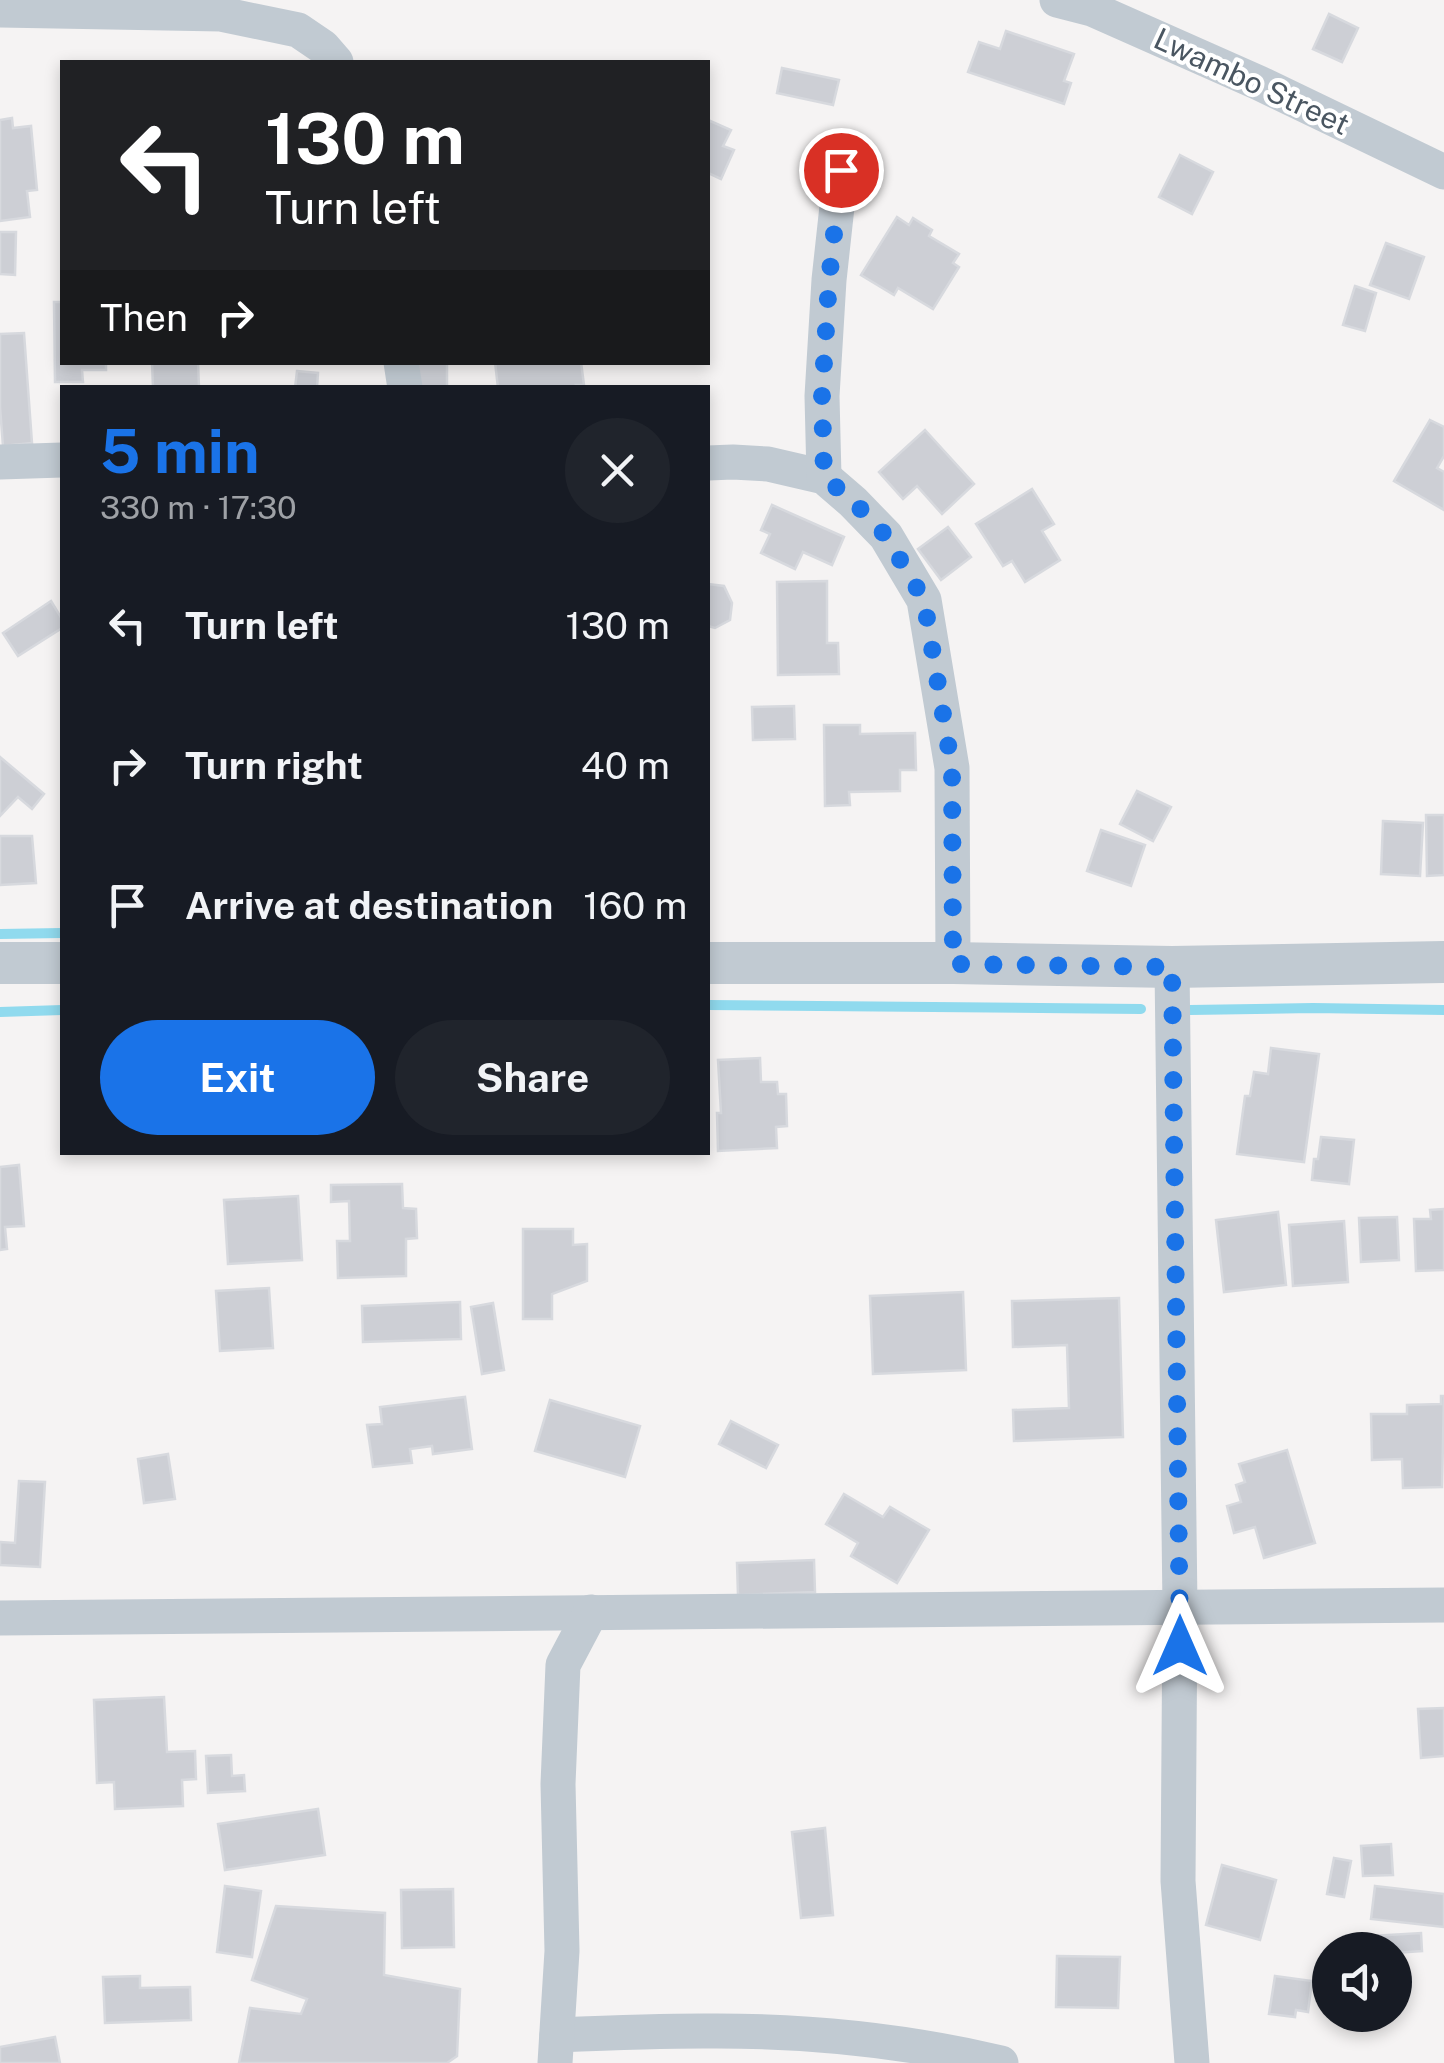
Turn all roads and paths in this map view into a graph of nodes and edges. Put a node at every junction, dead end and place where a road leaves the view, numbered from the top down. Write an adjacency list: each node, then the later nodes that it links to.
1 (1057, 0): 5 (street, Lwambo Street)
2 (0, 10): 3 (street)
3 (334, 60)
4 (841, 170): 9 (street)
5 (1444, 172)
6 (60, 460): 7 (street)
7 (0, 462)
8 (710, 463): 9 (street)
9 (824, 477): 14 (street)
10 (1444, 962): 15 (street)
11 (0, 963): 12 (street)
12 (60, 963)
13 (710, 963): 14 (street)
14 (953, 964): 15 (street)
15 (1172, 967): 17 (street)
16 (1444, 1605): 17 (street)
17 (1180, 1608): 18 (street); 22 (street)
18 (590, 1612): 19 (street); 20 (street)
19 (0, 1618)
20 (556, 2049): 21 (street)
21 (1001, 2063)
22 (1192, 2063)

